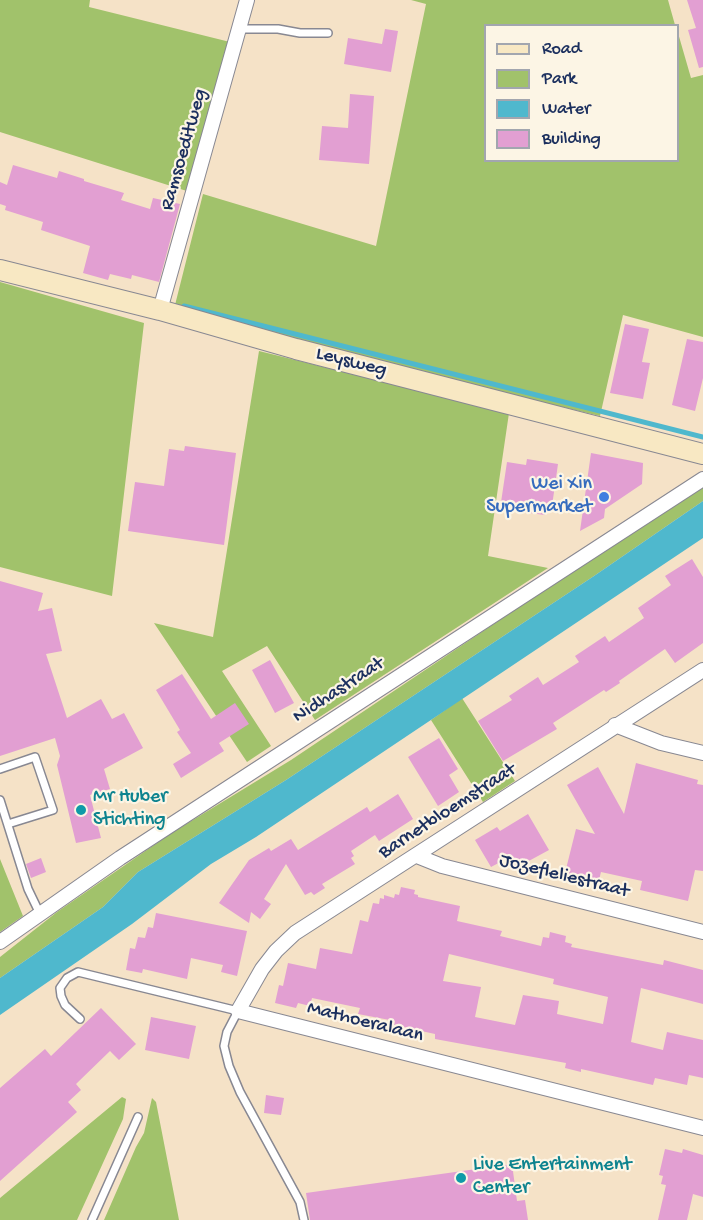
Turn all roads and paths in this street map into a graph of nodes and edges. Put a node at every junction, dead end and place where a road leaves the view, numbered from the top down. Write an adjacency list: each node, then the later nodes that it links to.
1 (247, 0): 2 (street, Ramsoeditweg)
2 (240, 29): 3 (lane); 5 (street, Ramsoeditweg)
3 (328, 33)
4 (0, 270): 5 (street, Leysweg)
5 (159, 310): 6 (street, Leysweg)
6 (703, 454)
7 (703, 479): 15 (street, Nidhastraat)
8 (703, 670): 9 (street, Barnetbloemstraat)
9 (615, 725): 10 (street); 14 (street, Barnetbloemstraat)
10 (703, 753)
11 (0, 769): 13 (lane)
12 (0, 800): 13 (lane)
13 (8, 824): 15 (lane)
14 (417, 856): 16 (street, Jozefleliestraat); 18 (street, Barnetbloemstraat)
15 (40, 914): 17 (street, Nidhastraat)
16 (703, 932)
17 (0, 942)
18 (238, 1011): 19 (lane, Mathoeralaan); 21 (street, Mathoeralaan); 23 (lane)
19 (80, 1019)
20 (138, 1117): 22 (lane)
21 (703, 1128)
22 (92, 1220)
23 (304, 1220)

